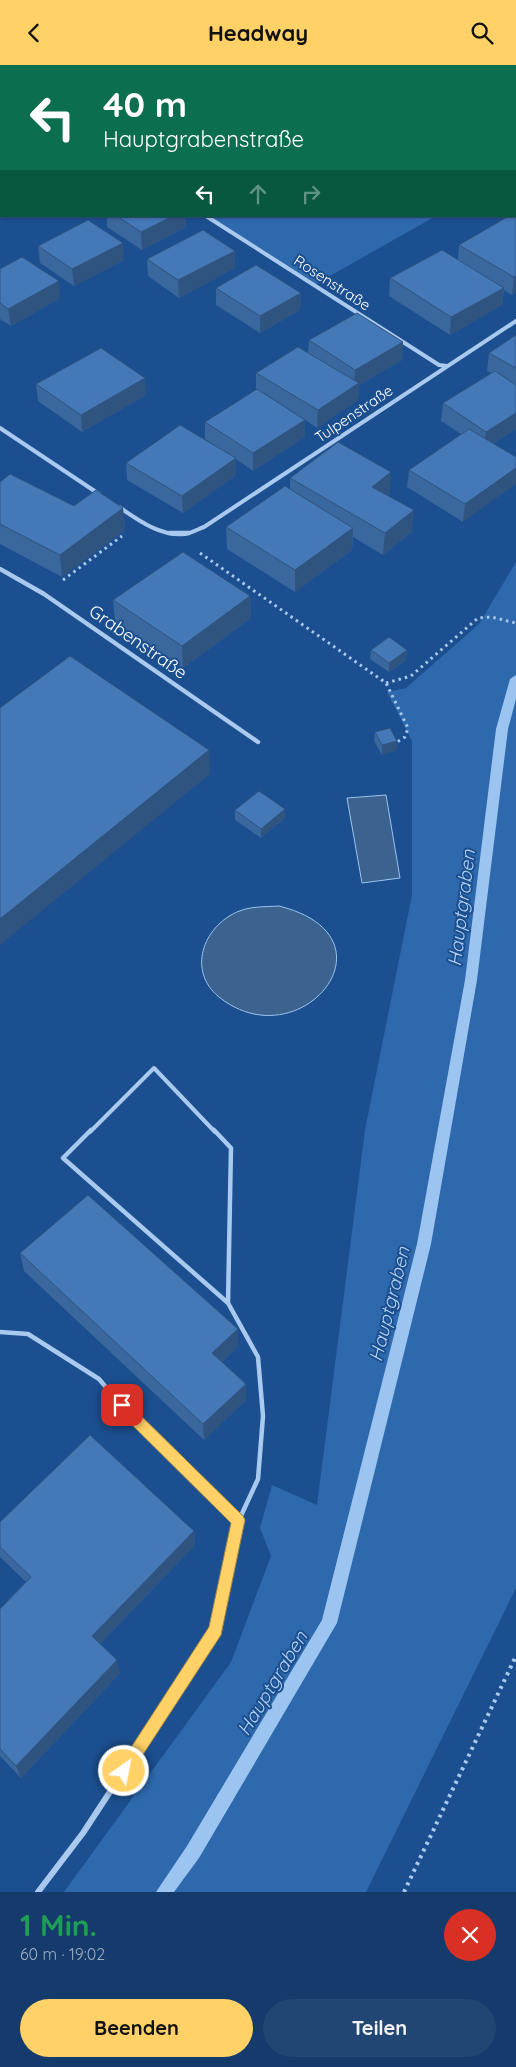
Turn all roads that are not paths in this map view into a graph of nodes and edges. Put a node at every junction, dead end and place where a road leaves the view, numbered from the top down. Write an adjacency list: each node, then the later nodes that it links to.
1 (208, 217): 3 (street, Rosenstraße)
2 (516, 321): 3 (street, Tulpenstraße)
3 (447, 366): 6 (street, Tulpenstraße)
4 (0, 428): 5 (street)
5 (107, 500)
6 (116, 505)
7 (1, 571): 8 (street, Grabenstraße)
8 (258, 742)
9 (228, 1303): 9 (lane); 12 (lane)
10 (0, 1332): 11 (lane)
11 (122, 1405): 12 (street)
12 (239, 1520): 13 (street)
13 (38, 1892)

